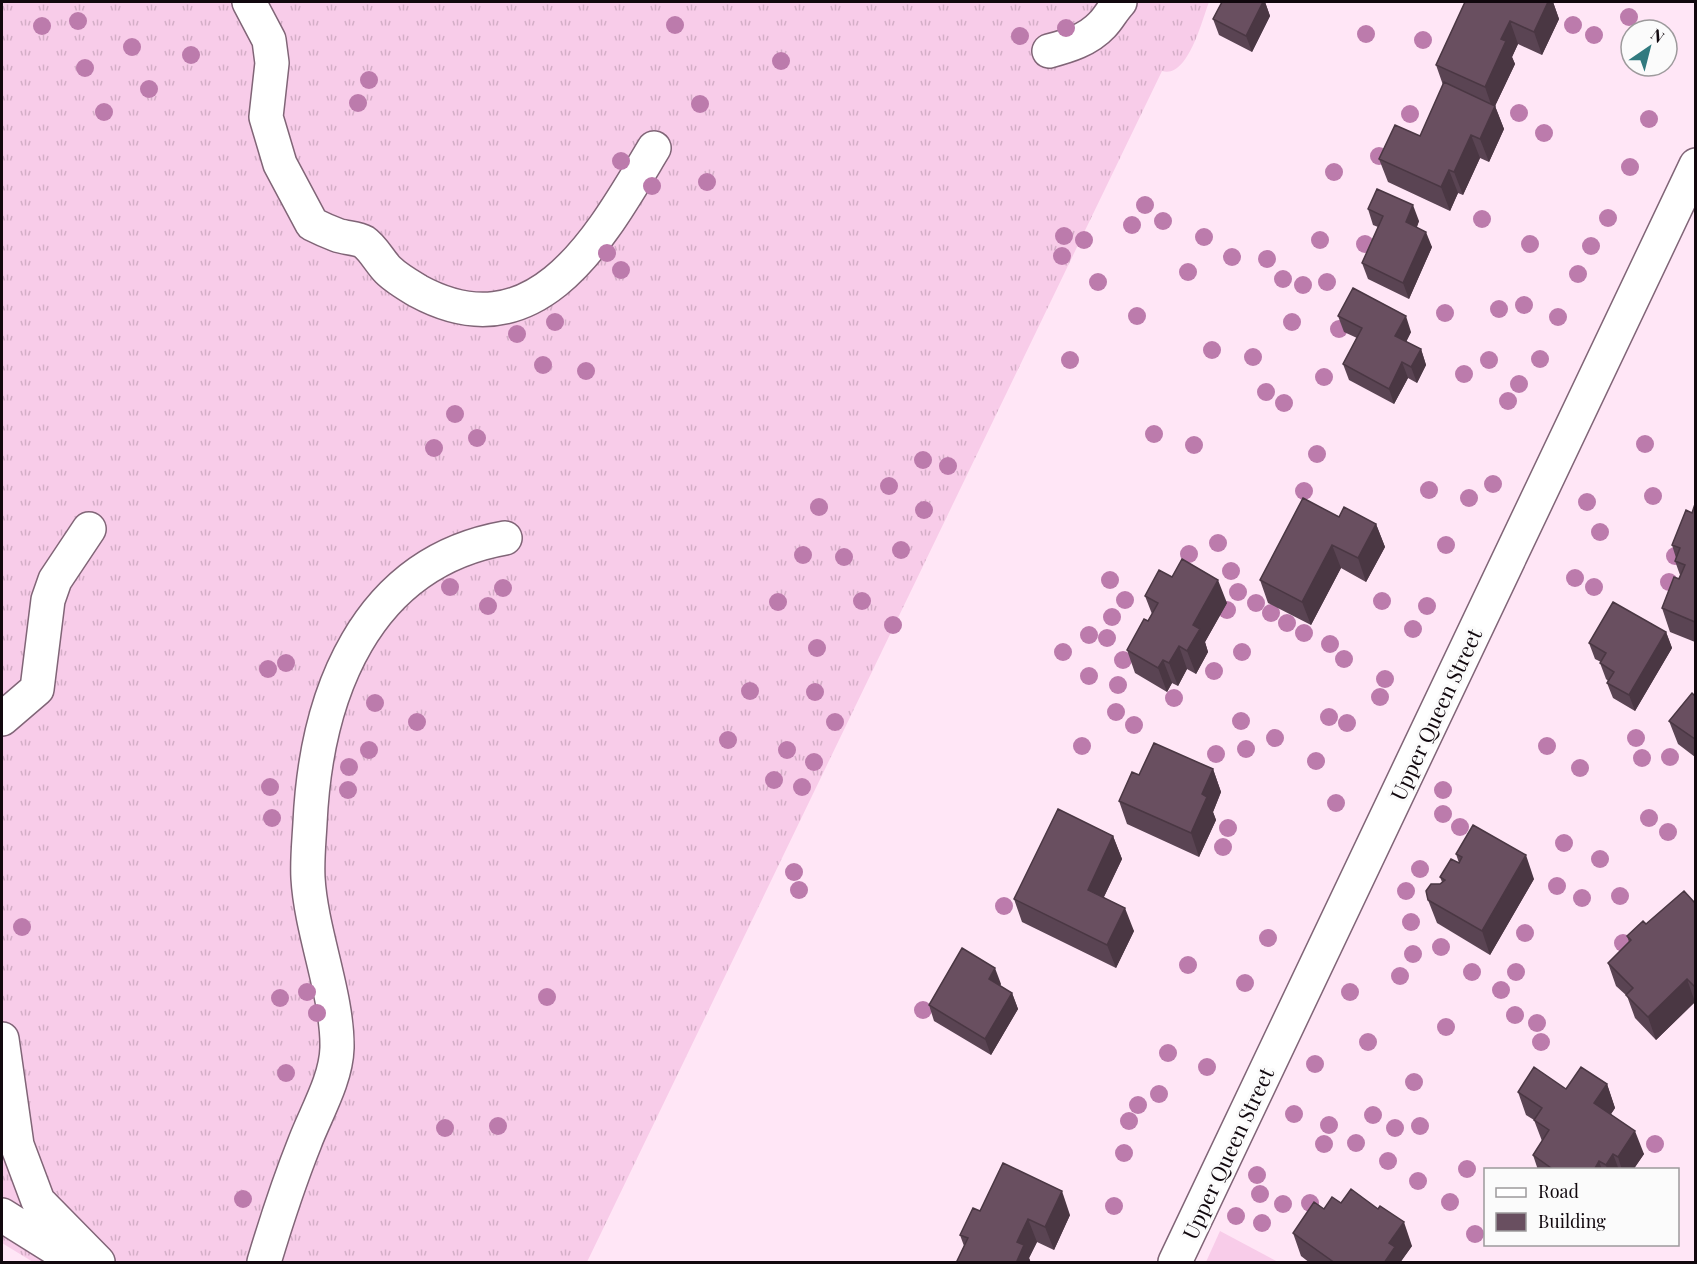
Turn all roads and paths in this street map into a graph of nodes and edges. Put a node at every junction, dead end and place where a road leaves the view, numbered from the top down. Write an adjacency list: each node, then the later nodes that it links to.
1 (249, 2): 4 (street)
2 (1120, 2): 3 (street)
3 (1049, 51)
4 (654, 148)
5 (1695, 165): 14 (street, Upper Queen Street)
6 (89, 529): 8 (street)
7 (505, 538): 13 (street)
8 (2, 720)
9 (2, 1039): 12 (street)
10 (2, 1215): 11 (street)
11 (77, 1263)
12 (99, 1263)
13 (264, 1263)
14 (1175, 1263)

